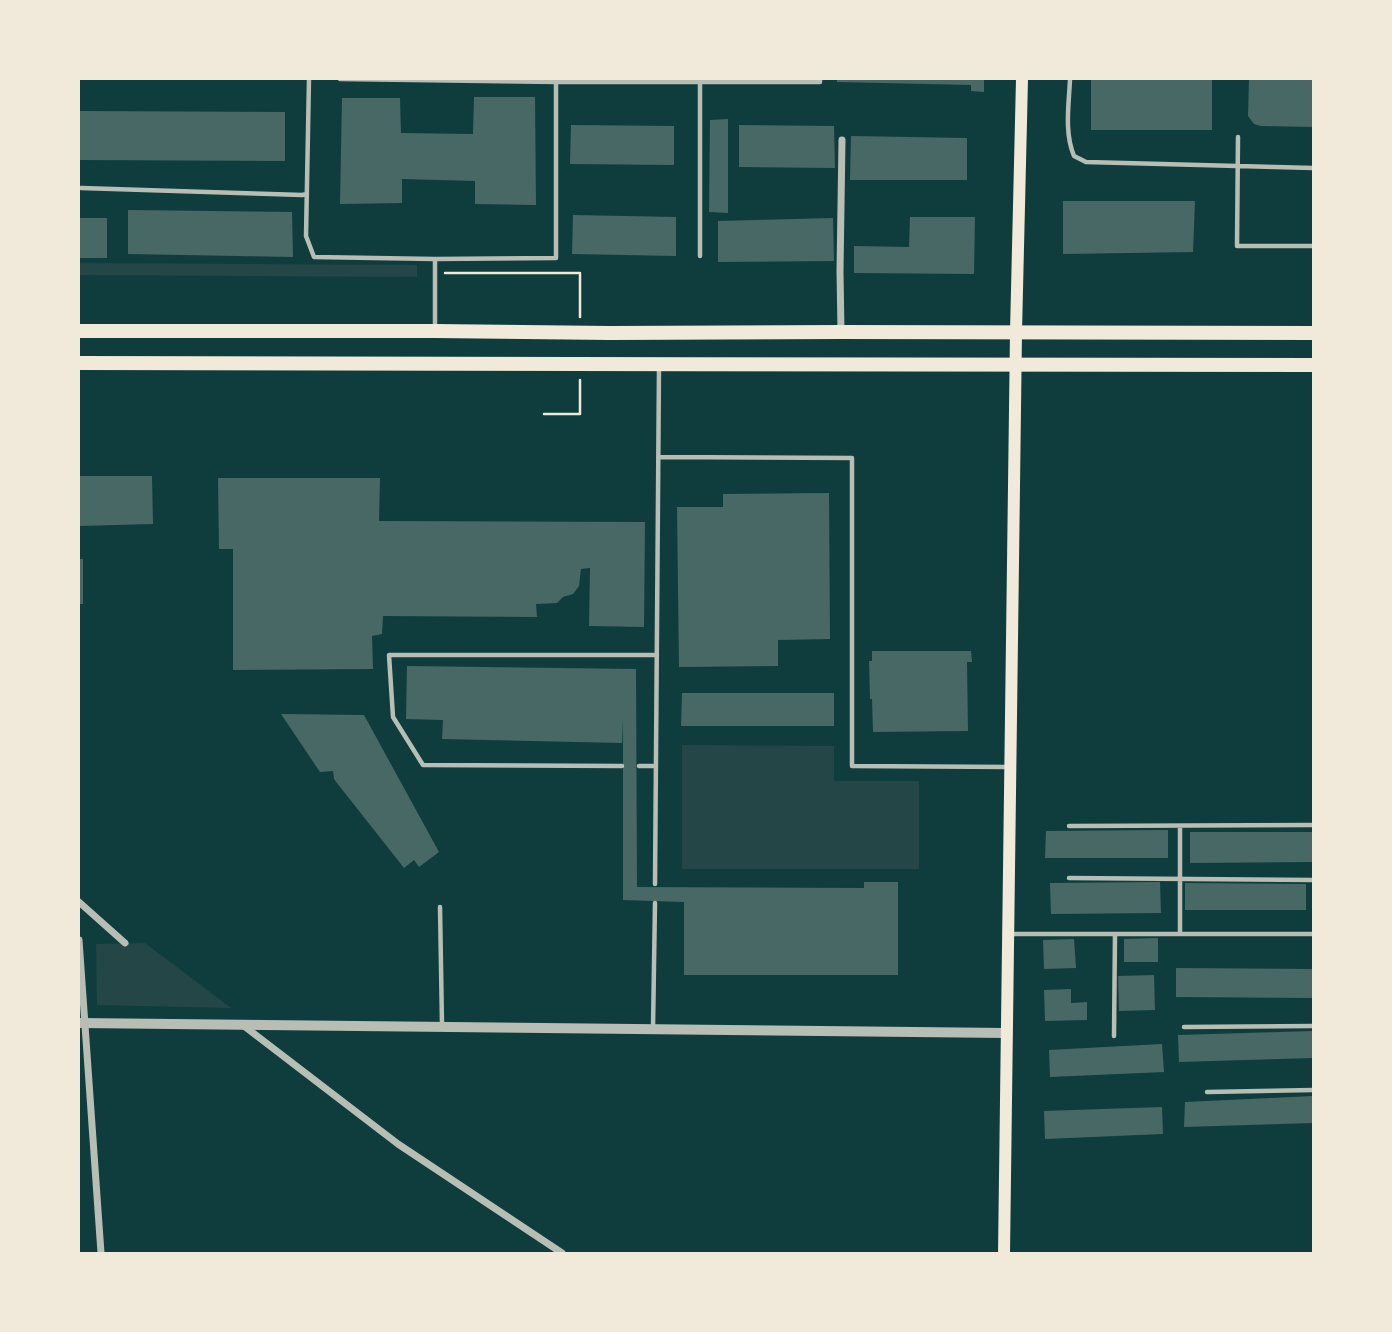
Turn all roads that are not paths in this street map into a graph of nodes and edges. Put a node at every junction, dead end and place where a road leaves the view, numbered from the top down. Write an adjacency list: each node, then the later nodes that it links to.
1 (310, 79): 13 (lane)
2 (340, 79): 5 (lane)
3 (1022, 79): 20 (main road)
4 (1070, 79): 10 (lane)
5 (556, 80): 7 (lane); 16 (lane)
6 (820, 80): 7 (lane)
7 (700, 83): 15 (lane)
8 (1238, 137): 10 (lane)
9 (842, 140): 19 (street)
10 (1237, 166): 11 (lane); 14 (lane)
11 (1313, 167)
12 (81, 188): 13 (lane)
13 (307, 194): 16 (lane)
14 (1313, 246)
15 (700, 256)
16 (435, 259): 18 (lane)
17 (79, 331): 18 (highway)
18 (435, 331): 19 (highway)
19 (841, 332): 20 (highway)
20 (1016, 332): 21 (highway); 24 (main road)
21 (1313, 333)
22 (79, 363): 23 (highway)
23 (659, 363): 24 (highway); 26 (lane)
24 (1016, 364): 25 (highway); 31 (main road)
25 (1313, 365)
26 (659, 457): 27 (lane); 31 (lane)
27 (657, 655): 28 (lane); 30 (lane)
28 (622, 766)
29 (639, 766): 30 (lane)
30 (656, 766): 38 (lane)
31 (1011, 767): 42 (main road)
32 (1069, 825): 33 (lane)
33 (1180, 825): 34 (lane); 36 (lane)
34 (1313, 825)
35 (1069, 878): 36 (lane)
36 (1180, 879): 37 (lane); 44 (lane)
37 (1313, 880)
38 (655, 884)
39 (79, 902): 47 (street)
40 (654, 903): 53 (lane)
41 (440, 907): 51 (lane)
42 (1008, 934): 43 (lane); 54 (main road)
43 (1115, 934): 44 (lane); 55 (lane)
44 (1180, 934): 45 (lane)
45 (1313, 934)
46 (79, 940): 48 (street)
47 (125, 943)
48 (82, 1023): 49 (street); 58 (street)
49 (243, 1025): 51 (street); 59 (street)
50 (1313, 1026): 52 (lane)
51 (442, 1027): 53 (street)
52 (1184, 1027)
53 (653, 1029): 54 (street)
54 (1006, 1033): 60 (main road)
55 (1114, 1037)
56 (1313, 1090): 57 (lane)
57 (1207, 1092)
58 (100, 1253)
59 (562, 1253)
60 (1004, 1253)

